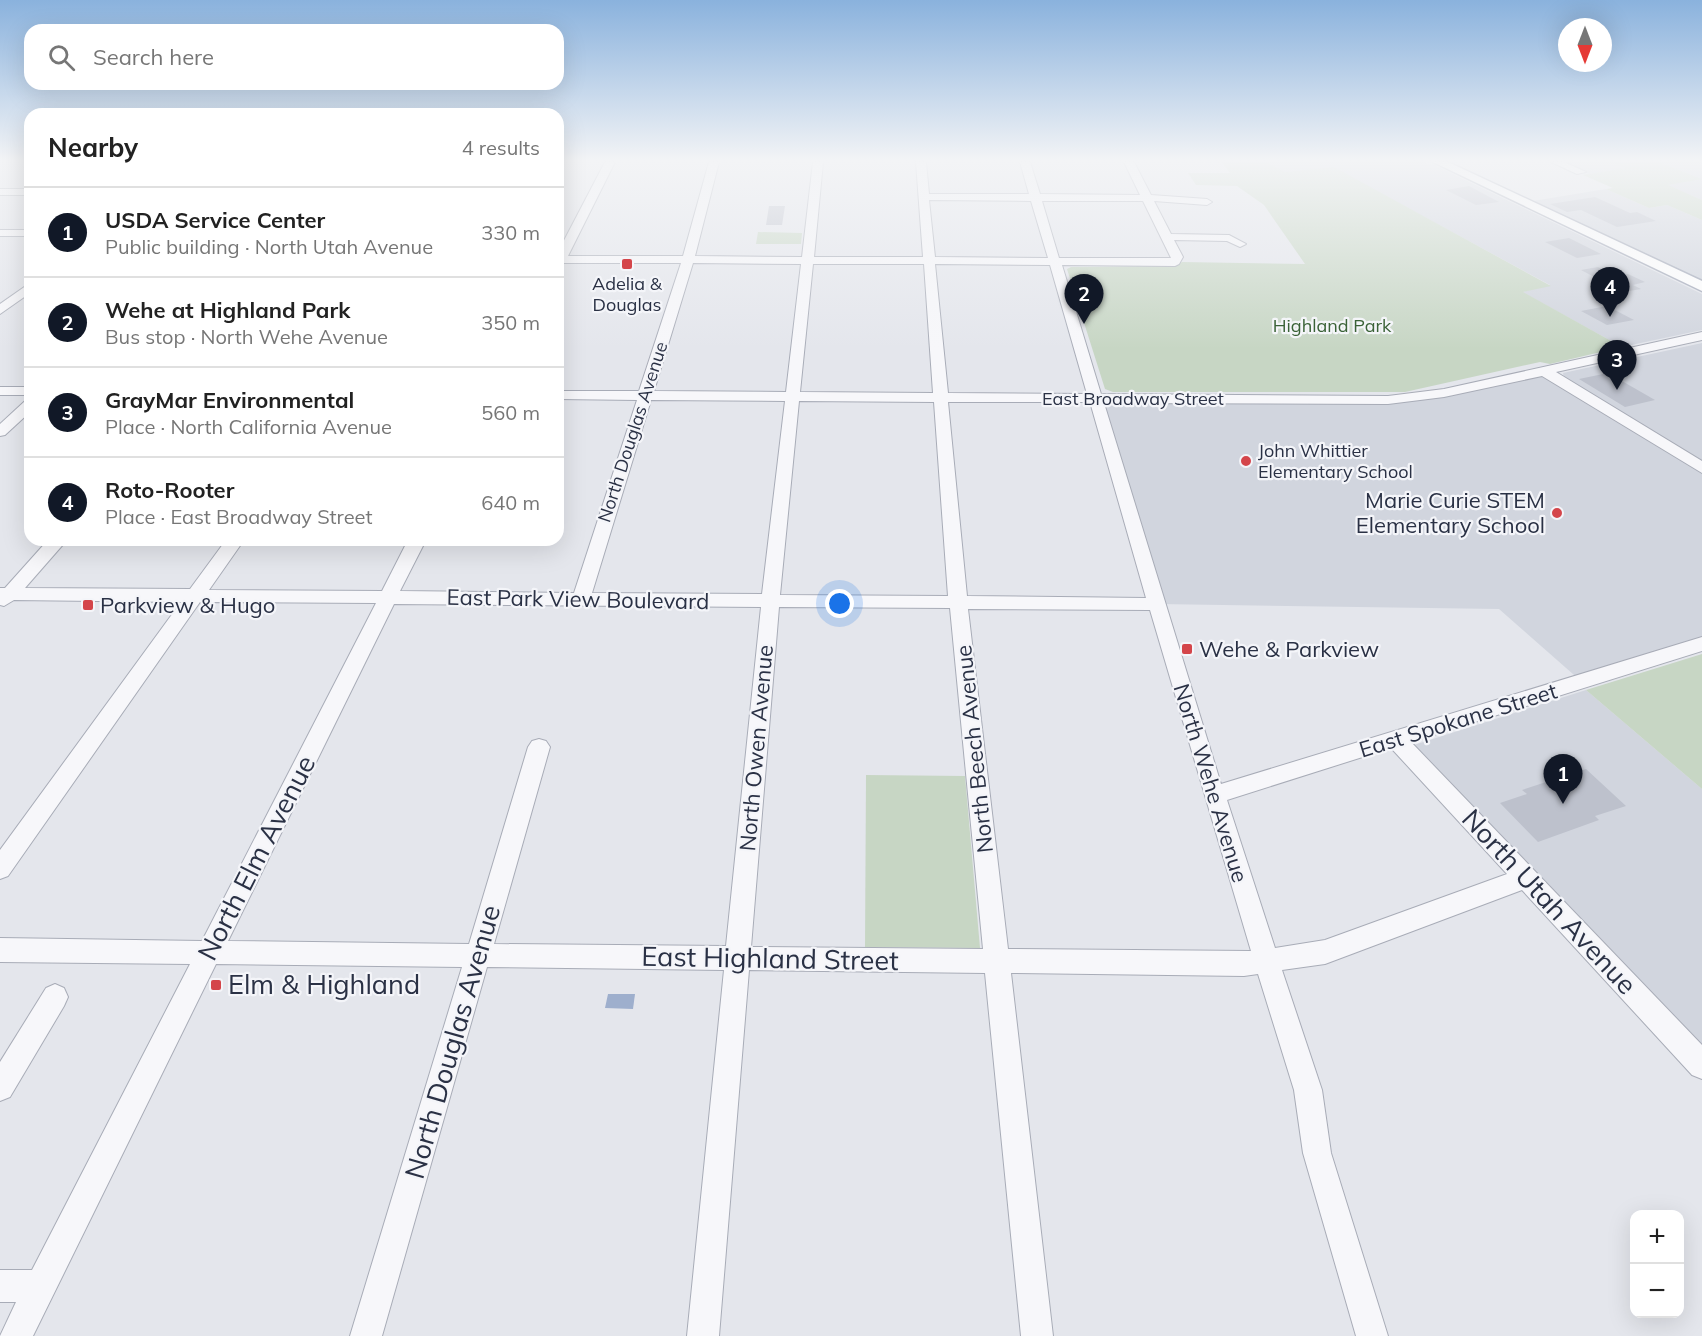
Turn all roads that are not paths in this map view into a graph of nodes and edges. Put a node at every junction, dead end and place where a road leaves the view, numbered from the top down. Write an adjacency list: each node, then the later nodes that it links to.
1 (578, 224): 12 (street)
2 (697, 224): 13 (street, North Douglas Avenue)
3 (811, 224): 15 (street, North Owen Avenue)
4 (926, 224): 16 (street, North Beech Avenue)
5 (1044, 224): 17 (street, North Wehe Avenue)
6 (1161, 224): 10 (street)
7 (1570, 224): 18 (main road)
8 (0, 233): 9 (street)
9 (24, 233)
10 (1167, 237): 11 (street); 17 (street)
11 (1240, 244)
12 (564, 251)
13 (687, 260): 14 (street); 15 (street); 26 (street, North Douglas Avenue)
14 (564, 261)
15 (807, 261): 16 (street); 27 (street, North Owen Avenue)
16 (929, 261): 17 (street); 28 (street, North Beech Avenue)
17 (1055, 262): 29 (street, North Wehe Avenue)
18 (1702, 287)
19 (24, 292): 20 (street)
20 (0, 310)
21 (1702, 336): 22 (street, East Broadway Street)
22 (1544, 371): 29 (street, East Broadway Street); 32 (street)
23 (0, 391): 24 (street)
24 (24, 391)
25 (564, 395): 26 (street, East Broadway Street)
26 (645, 395): 27 (street, East Broadway Street); 39 (street, North Douglas Avenue)
27 (792, 396): 28 (street, East Broadway Street); 40 (street, North Owen Avenue)
28 (940, 397): 29 (street, East Broadway Street); 41 (street, North Beech Avenue)
29 (1095, 398): 42 (street, North Wehe Avenue)
30 (24, 410): 31 (street)
31 (0, 432)
32 (1702, 468)
33 (52, 546): 37 (street)
34 (232, 546): 36 (street)
35 (414, 546): 38 (street, North Elm Avenue)
36 (196, 595): 37 (street, East Park View Boulevard); 38 (street, East Park View Boulevard); 47 (street)
37 (3, 597)
38 (388, 597): 39 (street, East Park View Boulevard); 50 (street, North Elm Avenue)
39 (581, 599): 40 (street, East Park View Boulevard)
40 (770, 600): 41 (street, East Park View Boulevard); 52 (street, North Owen Avenue)
41 (958, 602): 42 (street, East Park View Boulevard); 54 (street, North Beech Avenue)
42 (1156, 604): 46 (street, North Wehe Avenue)
43 (1702, 644): 44 (street, East Spokane Street)
44 (1395, 739): 46 (street, East Spokane Street); 48 (street, North Utah Avenue)
45 (539, 747): 51 (street, North Douglas Avenue)
46 (1214, 795): 53 (street, North Wehe Avenue)
47 (0, 869)
48 (1526, 878): 53 (street, East Highland Street); 56 (street, North Utah Avenue)
49 (0, 950): 50 (street, East Highland Street)
50 (209, 953): 51 (street, East Highland Street); 59 (street, North Elm Avenue)
51 (478, 956): 52 (street, East Highland Street); 61 (street, North Douglas Avenue)
52 (737, 958): 54 (street, East Highland Street); 62 (street, North Owen Avenue)
53 (1266, 960): 54 (street, East Highland Street); 64 (street, North Wehe Avenue)
54 (997, 961): 63 (street, North Beech Avenue)
55 (55, 997): 57 (street)
56 (1702, 1065)
57 (4, 1074)
58 (0, 1286): 59 (street)
59 (41, 1286): 60 (street, North Elm Avenue)
60 (16, 1336)
61 (366, 1336)
62 (703, 1336)
63 (1037, 1336)
64 (1372, 1336)

